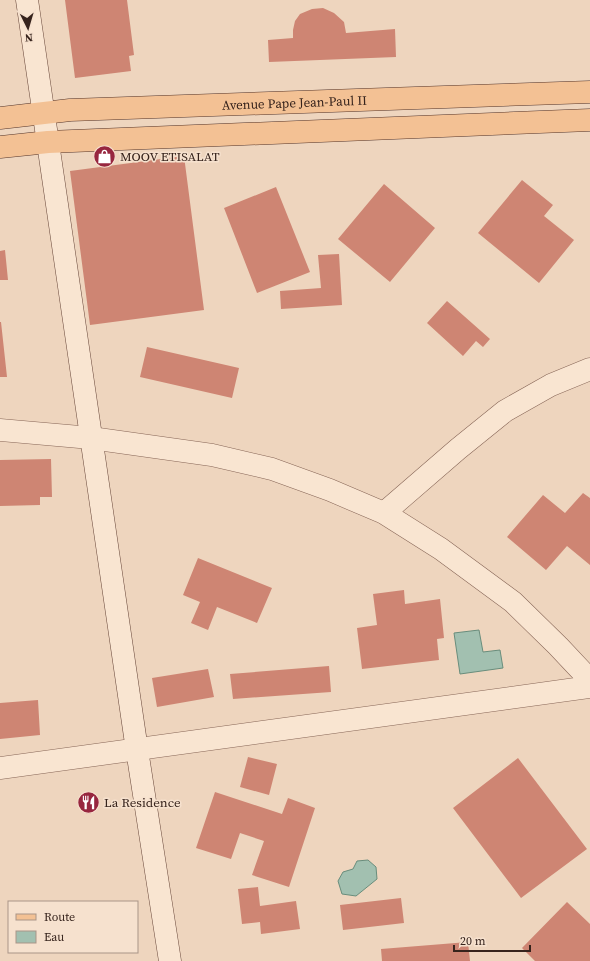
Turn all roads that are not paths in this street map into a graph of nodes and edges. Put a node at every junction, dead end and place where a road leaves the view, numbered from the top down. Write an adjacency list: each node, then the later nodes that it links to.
1 (27, 0): 3 (street)
2 (590, 92): 3 (main road, Avenue Pape Jean-Paul II)
3 (43, 113): 4 (main road, Avenue Pape Jean-Paul II); 6 (street)
4 (0, 118)
5 (590, 120): 6 (main road)
6 (48, 142): 7 (main road); 10 (street)
7 (0, 147)
8 (590, 369): 11 (street)
9 (0, 430): 10 (street)
10 (91, 438): 11 (street); 14 (street)
11 (384, 513): 12 (street)
12 (590, 680)
13 (590, 687): 14 (street)
14 (137, 750): 15 (street); 16 (street)
15 (0, 768)
16 (170, 961)

